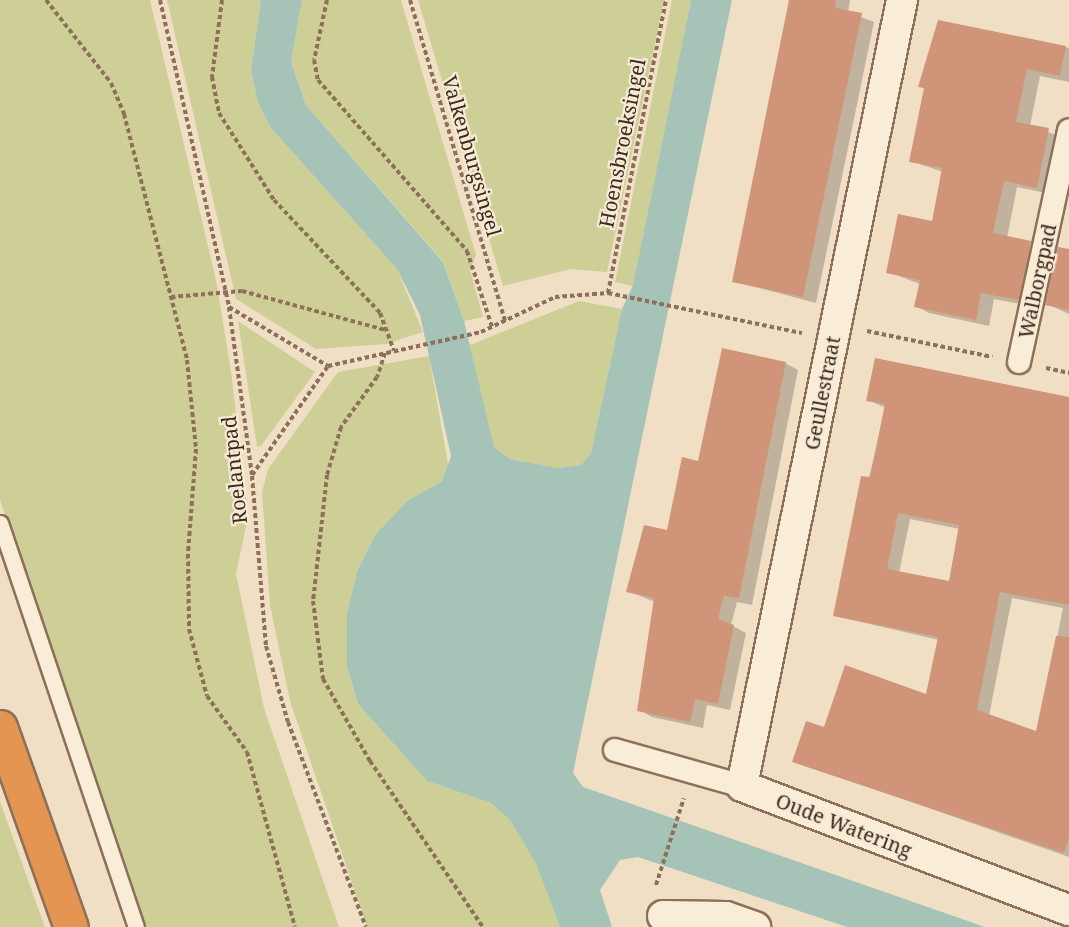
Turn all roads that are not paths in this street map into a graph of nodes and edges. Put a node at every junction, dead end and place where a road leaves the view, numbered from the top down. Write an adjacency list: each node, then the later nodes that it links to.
1 (902, 0): 7 (street, Geullestraat)
2 (1069, 130): 3 (street, Walborgpad)
3 (1019, 362)
4 (0, 523): 11 (lane)
5 (0, 727): 10 (highway)
6 (615, 750): 7 (street, Oude Watering)
7 (742, 786): 8 (street, Oude Watering)
8 (1069, 910)
9 (662, 921): 12 (street)
10 (71, 927)
11 (136, 927)
12 (755, 927)

